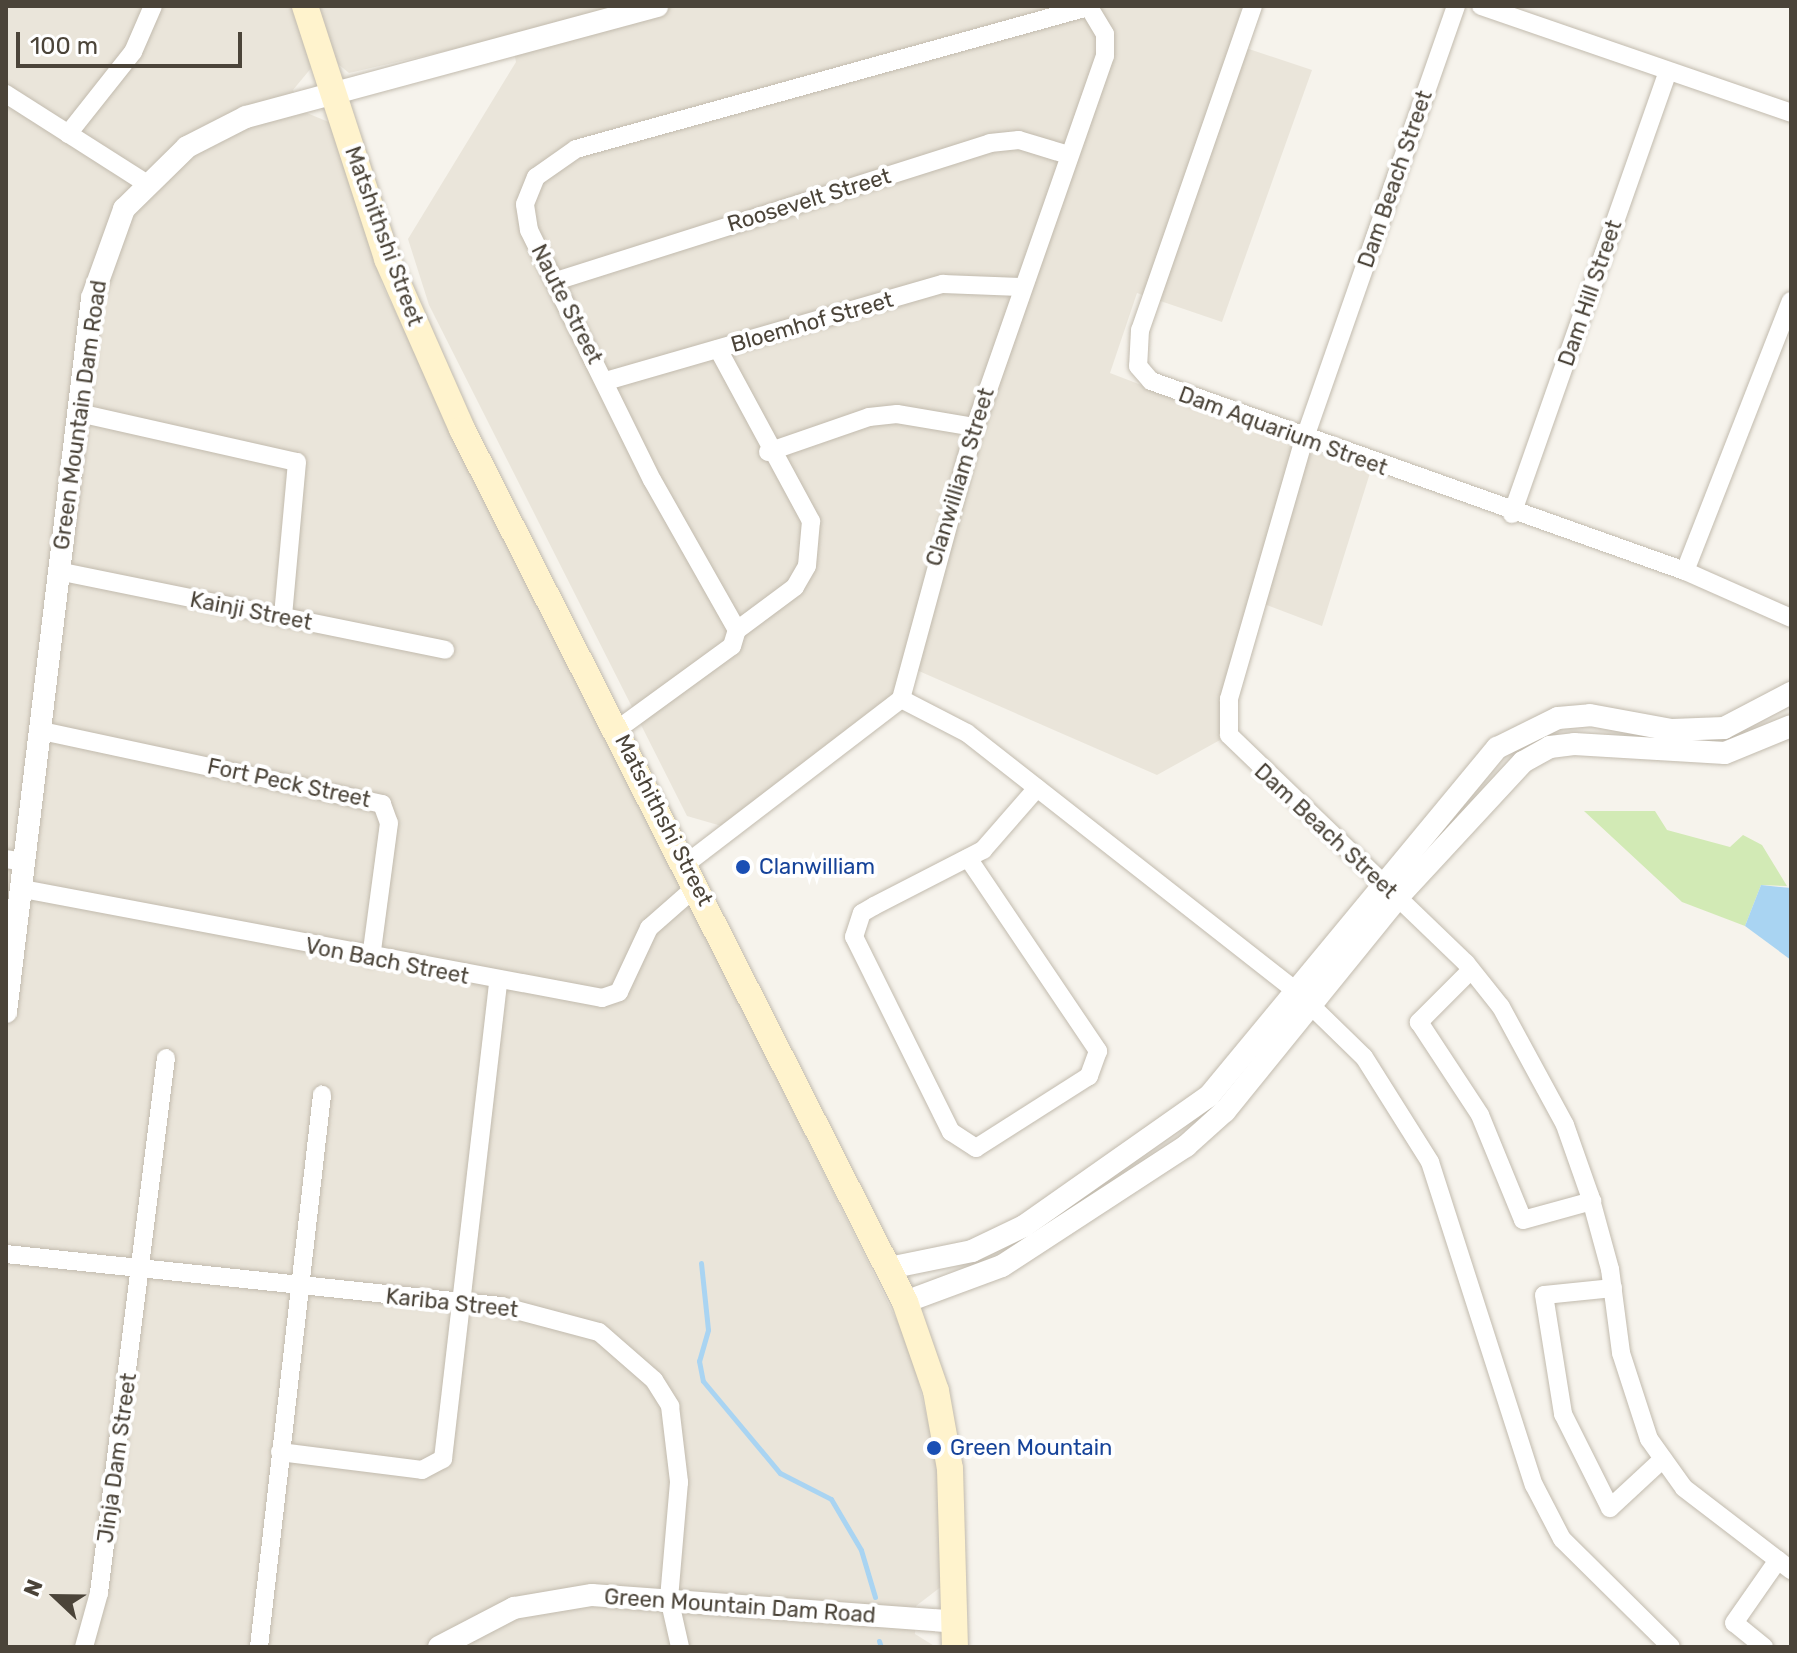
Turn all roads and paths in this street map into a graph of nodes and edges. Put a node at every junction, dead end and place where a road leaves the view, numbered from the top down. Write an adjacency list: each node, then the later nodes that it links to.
1 (153, 6): 12 (street)
2 (305, 6): 9 (main road, Matshithshi Street)
3 (657, 6): 9 (street, Green Mountain Dam Road)
4 (1088, 6): 13 (street, Clanwilliam Street); 15 (street, Naute Street)
5 (1253, 6): 22 (street, Dam Aquarium Street)
6 (1456, 6): 22 (street, Dam Beach Street)
7 (1481, 6): 8 (street)
8 (1668, 72): 11 (street); 24 (street, Dam Hill Street)
9 (333, 91): 14 (street, Green Mountain Dam Road); 34 (main road, Matshithshi Street)
10 (6, 94): 12 (street)
11 (1791, 113)
12 (68, 134): 14 (street)
13 (1065, 154): 15 (street, Roosevelt Street); 16 (street, Clanwilliam Street)
14 (144, 182): 20 (street, Green Mountain Dam Road)
15 (556, 281): 19 (street, Naute Street)
16 (1020, 287): 18 (street, Bloemhof Street); 21 (street, Clanwilliam Street)
17 (1791, 301): 26 (street)
18 (718, 349): 19 (street, Bloemhof Street); 23 (street)
19 (606, 381): 29 (street, Naute Street)
20 (79, 413): 25 (street, Green Mountain Dam Road); 27 (street)
21 (975, 427): 23 (street); 32 (street, Clanwilliam Street)
22 (1304, 439): 24 (street, Dam Aquarium Street); 41 (street, Dam Beach Street)
23 (768, 452): 29 (street)
24 (1512, 514): 26 (street, Dam Aquarium Street)
25 (58, 571): 27 (street, Kainji Street); 35 (street, Green Mountain Dam Road)
26 (1685, 571): 28 (street, Dam Aquarium Street)
27 (283, 617): 30 (street, Kainji Street)
28 (1791, 618)
29 (737, 630): 34 (street)
30 (445, 650)
31 (1791, 693): 41 (street)
32 (901, 699): 36 (street); 39 (street)
33 (1791, 726): 41 (street)
34 (618, 729): 39 (main road, Matshithshi Street)
35 (42, 731): 38 (street, Green Mountain Dam Road); 42 (street, Fort Peck Street)
36 (1037, 788): 37 (street); 45 (street)
37 (968, 858): 37 (street)
38 (16, 860): 40 (street, Green Mountain Dam Road)
39 (692, 875): 44 (street, Von Bach Street); 53 (main road, Matshithshi Street)
40 (23, 889): 42 (street, Von Bach Street); 47 (street, Green Mountain Dam Road)
41 (1390, 890): 43 (street, Dam Beach Street); 45 (street); 46 (street)
42 (371, 958): 44 (street, Von Bach Street)
43 (1471, 970): 50 (street, Dam Beach Street); 50 (street)
44 (498, 983): 56 (street)
45 (1295, 990): 46 (street); 53 (street)
46 (1312, 1005): 57 (street); 67 (street)
47 (6, 1012)
48 (166, 1058): 52 (street, Jinja Dam Street)
49 (322, 1095): 54 (street)
50 (1592, 1201): 55 (street, Dam Beach Street)
51 (6, 1254): 52 (street, Kariba Street)
52 (143, 1268): 54 (street, Kariba Street); 63 (street, Jinja Dam Street)
53 (889, 1268): 57 (main road, Matshithshi Street)
54 (299, 1288): 56 (street, Kariba Street); 58 (street)
55 (1613, 1288): 59 (street, Dam Beach Street); 59 (street)
56 (465, 1302): 58 (street); 61 (street, Kariba Street)
57 (905, 1302): 62 (main road, Matshithshi Street)
58 (280, 1452): 64 (street)
59 (1663, 1459): 60 (street, Dam Beach Street)
60 (1784, 1565): 68 (street)
61 (669, 1598): 62 (street, Green Mountain Dam Road); 65 (street, Green Mountain Dam Road); 66 (street, Kariba Street)
62 (956, 1635)
63 (84, 1647)
64 (259, 1647)
65 (439, 1647)
66 (680, 1647)
67 (1671, 1647)
68 (1764, 1647)

